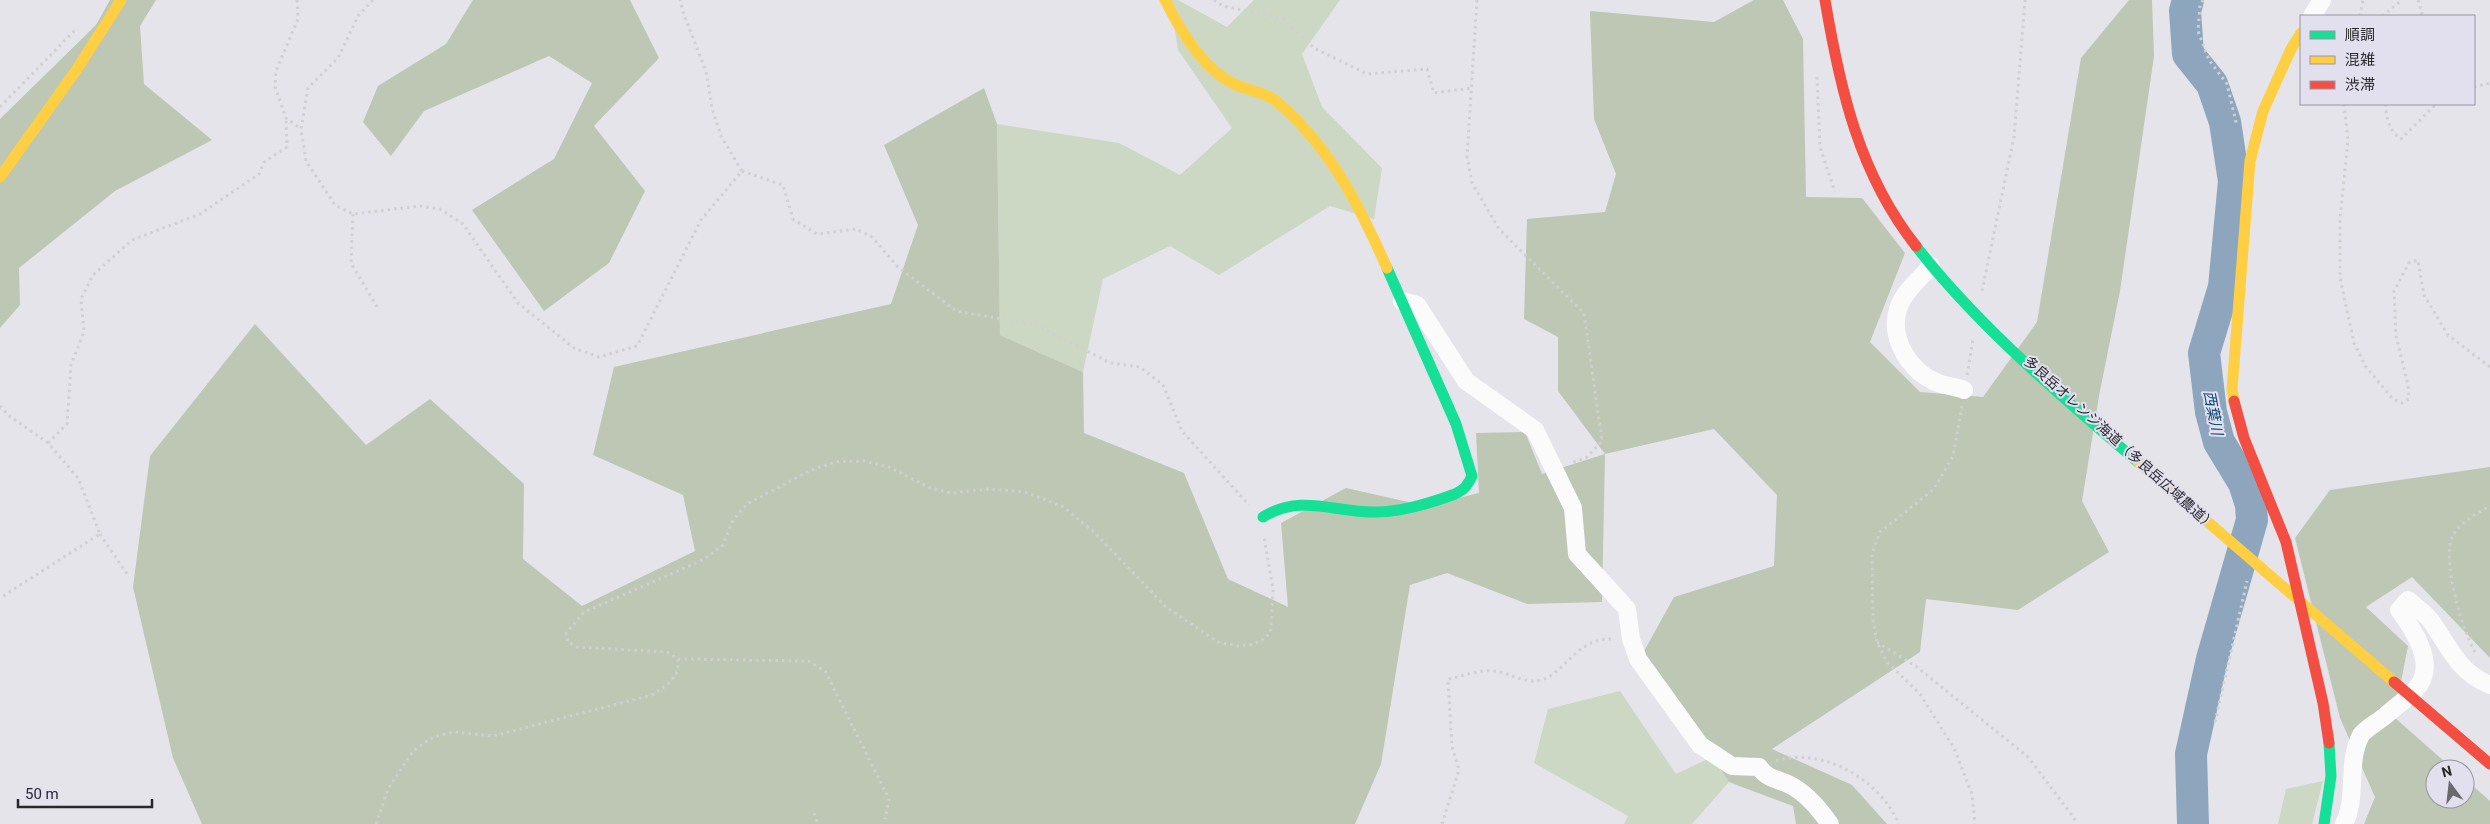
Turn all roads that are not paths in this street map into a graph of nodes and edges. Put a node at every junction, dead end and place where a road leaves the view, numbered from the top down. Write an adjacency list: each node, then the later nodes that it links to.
1 (122, 0): 7 (street)
2 (1165, 0): 9 (street)
3 (1825, 0): 8 (street, 多良岳オレンジ海道（多良岳広域農道）)
4 (2322, 0): 5 (street)
5 (2313, 15)
6 (2300, 35): 15 (street)
7 (0, 176)
8 (1932, 266): 10 (street); 13 (street, 多良岳オレンジ海道（多良岳広域農道）)
9 (1402, 301): 11 (street); 14 (street)
10 (1964, 390)
11 (1264, 517)
12 (2490, 686): 16 (street)
13 (2490, 764)
14 (1830, 824)
15 (2324, 824)
16 (2344, 824)

